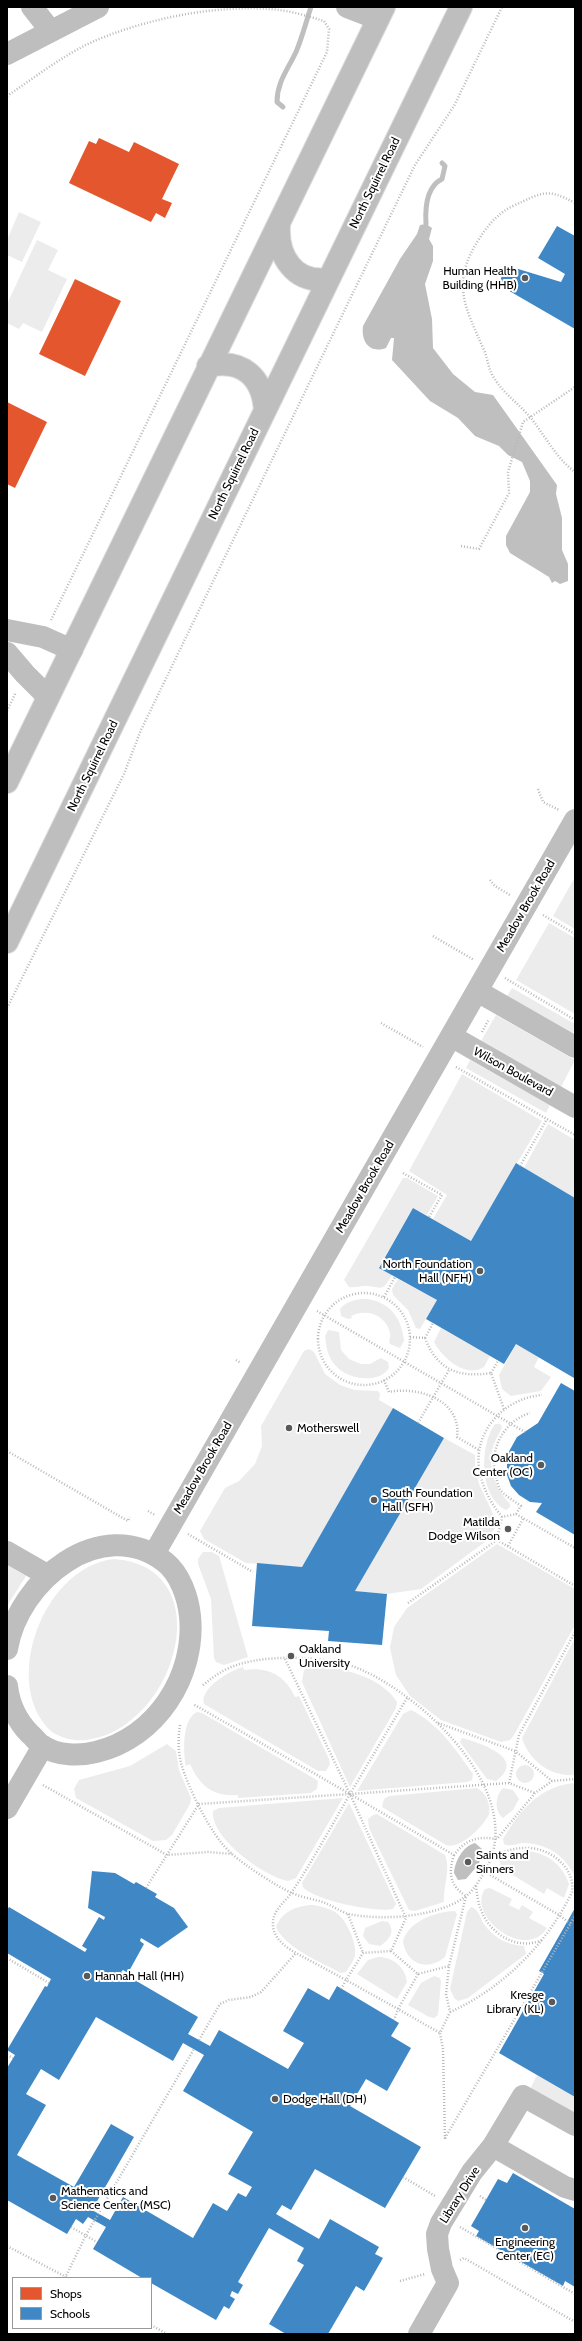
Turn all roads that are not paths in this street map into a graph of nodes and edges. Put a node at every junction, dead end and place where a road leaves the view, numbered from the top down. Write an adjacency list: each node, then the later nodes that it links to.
1 (32, 7): 6 (main road)
2 (98, 7): 6 (main road)
3 (346, 7): 5 (main road)
4 (461, 7): 9 (main road, North Squirrel Road)
5 (381, 13): 8 (main road)
6 (50, 30): 7 (main road)
7 (7, 54)
8 (279, 225): 9 (main road); 10 (main road)
9 (329, 279): 11 (main road, North Squirrel Road)
10 (208, 366): 11 (main road); 13 (main road)
11 (265, 411): 18 (main road, North Squirrel Road)
12 (7, 630): 13 (main road)
13 (72, 650): 15 (main road)
14 (7, 653): 15 (main road)
15 (48, 697): 16 (main road)
16 (7, 782)
17 (570, 816): 20 (main road, Meadow Brook Road)
18 (12, 921): 19 (main road, North Squirrel Road)
19 (7, 942)
20 (477, 991): 21 (main road, Meadow Brook Road); 22 (main road)
21 (451, 1036): 23 (main road, Wilson Boulevard); 25 (main road, Meadow Brook Road)
22 (575, 1047)
23 (575, 1107)
24 (7, 1552): 26 (main road)
25 (154, 1554): 26 (main road); 29 (main road)
26 (47, 1575): 27 (main road)
27 (7, 1646)
28 (7, 1686): 29 (main road)
29 (43, 1746): 30 (main road)
30 (7, 1808)
31 (575, 2126): 32 (main road, Library Drive)
32 (493, 2146): 33 (main road); 34 (main road, Library Drive)
33 (575, 2190)
34 (419, 2334)

